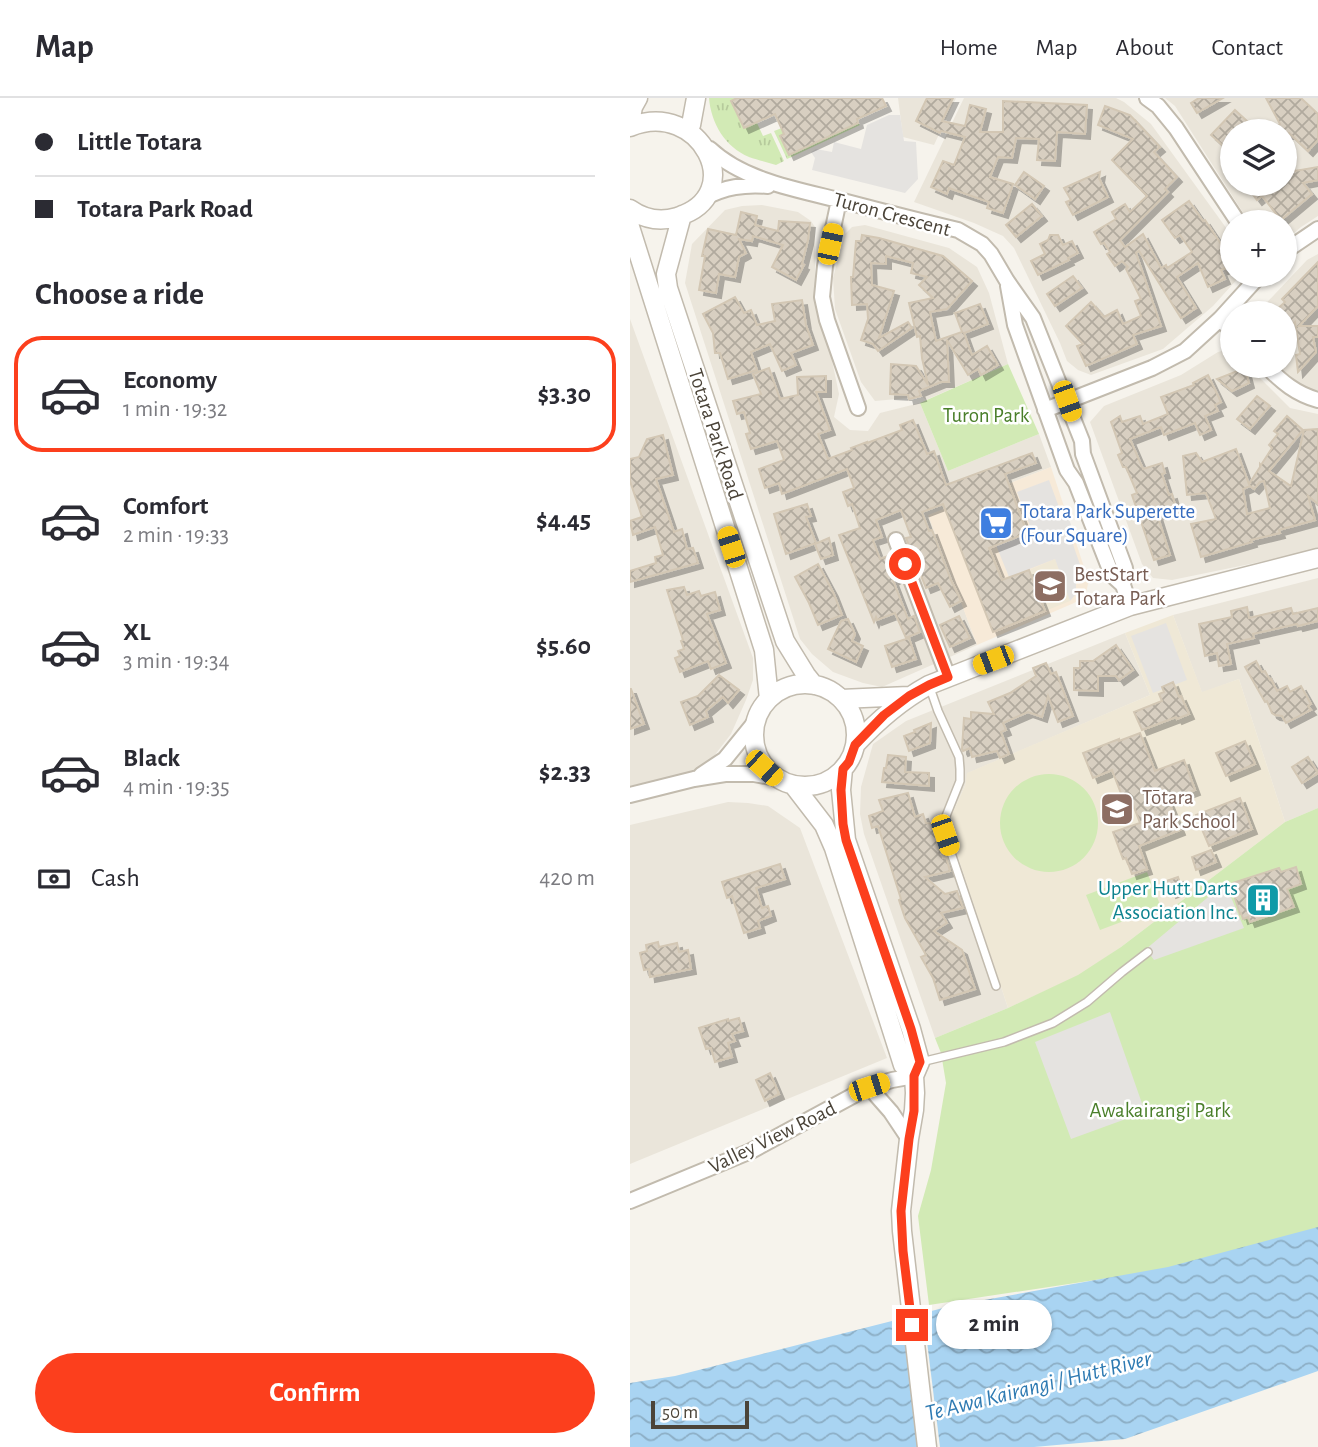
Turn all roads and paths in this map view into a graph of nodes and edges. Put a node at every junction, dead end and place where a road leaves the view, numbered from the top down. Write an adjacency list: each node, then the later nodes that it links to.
1 (696, 98): 4 (street)
2 (1147, 98): 10 (street)
3 (632, 112): 4 (street)
4 (691, 125): 5 (street)
5 (710, 149): 6 (street, Turon Crescent); 7 (street)
6 (797, 190): 7 (street, Turon Crescent); 8 (street, Turon Crescent)
7 (704, 198): 11 (street)
8 (839, 200): 15 (street, Turon Crescent); 22 (street)
9 (630, 209): 11 (street)
10 (1230, 210)
11 (682, 215): 29 (street, Totara Park Road)
12 (630, 228): 32 (street, Totara Park Road)
13 (1318, 229): 14 (street)
14 (1297, 243)
15 (1007, 281): 21 (street, Turon Crescent); 23 (street, Turon Crescent)
16 (1249, 287): 17 (street)
17 (1236, 301)
18 (1220, 319): 21 (street)
19 (1279, 378): 20 (street)
20 (1318, 400)
21 (1067, 401): 23 (street); 26 (street, Turon Crescent)
22 (858, 408)
23 (1045, 410): 26 (street, Turon Crescent)
24 (896, 540): 28 (street)
25 (1318, 558): 27 (street)
26 (1123, 585): 27 (street, Turon Crescent)
27 (1130, 606): 28 (street)
28 (948, 677): 30 (street)
29 (814, 685): 32 (street); 33 (street)
30 (929, 685): 31 (street); 42 (lane)
31 (909, 696): 33 (street); 35 (street)
32 (769, 699): 34 (street)
33 (841, 699): 35 (street)
34 (755, 722): 37 (street); 38 (street)
35 (855, 745): 36 (street)
36 (843, 769): 39 (street); 43 (street)
37 (776, 778): 38 (street); 39 (street)
38 (694, 779): 40 (street)
39 (794, 786): 43 (street)
40 (630, 795)
41 (1148, 952): 43 (lane)
42 (996, 986)
43 (917, 1069): 44 (street, Valley View Road); 45 (street)
44 (869, 1087): 45 (street); 46 (street, Valley View Road)
45 (909, 1139): 47 (street)
46 (630, 1201)
47 (927, 1447)

